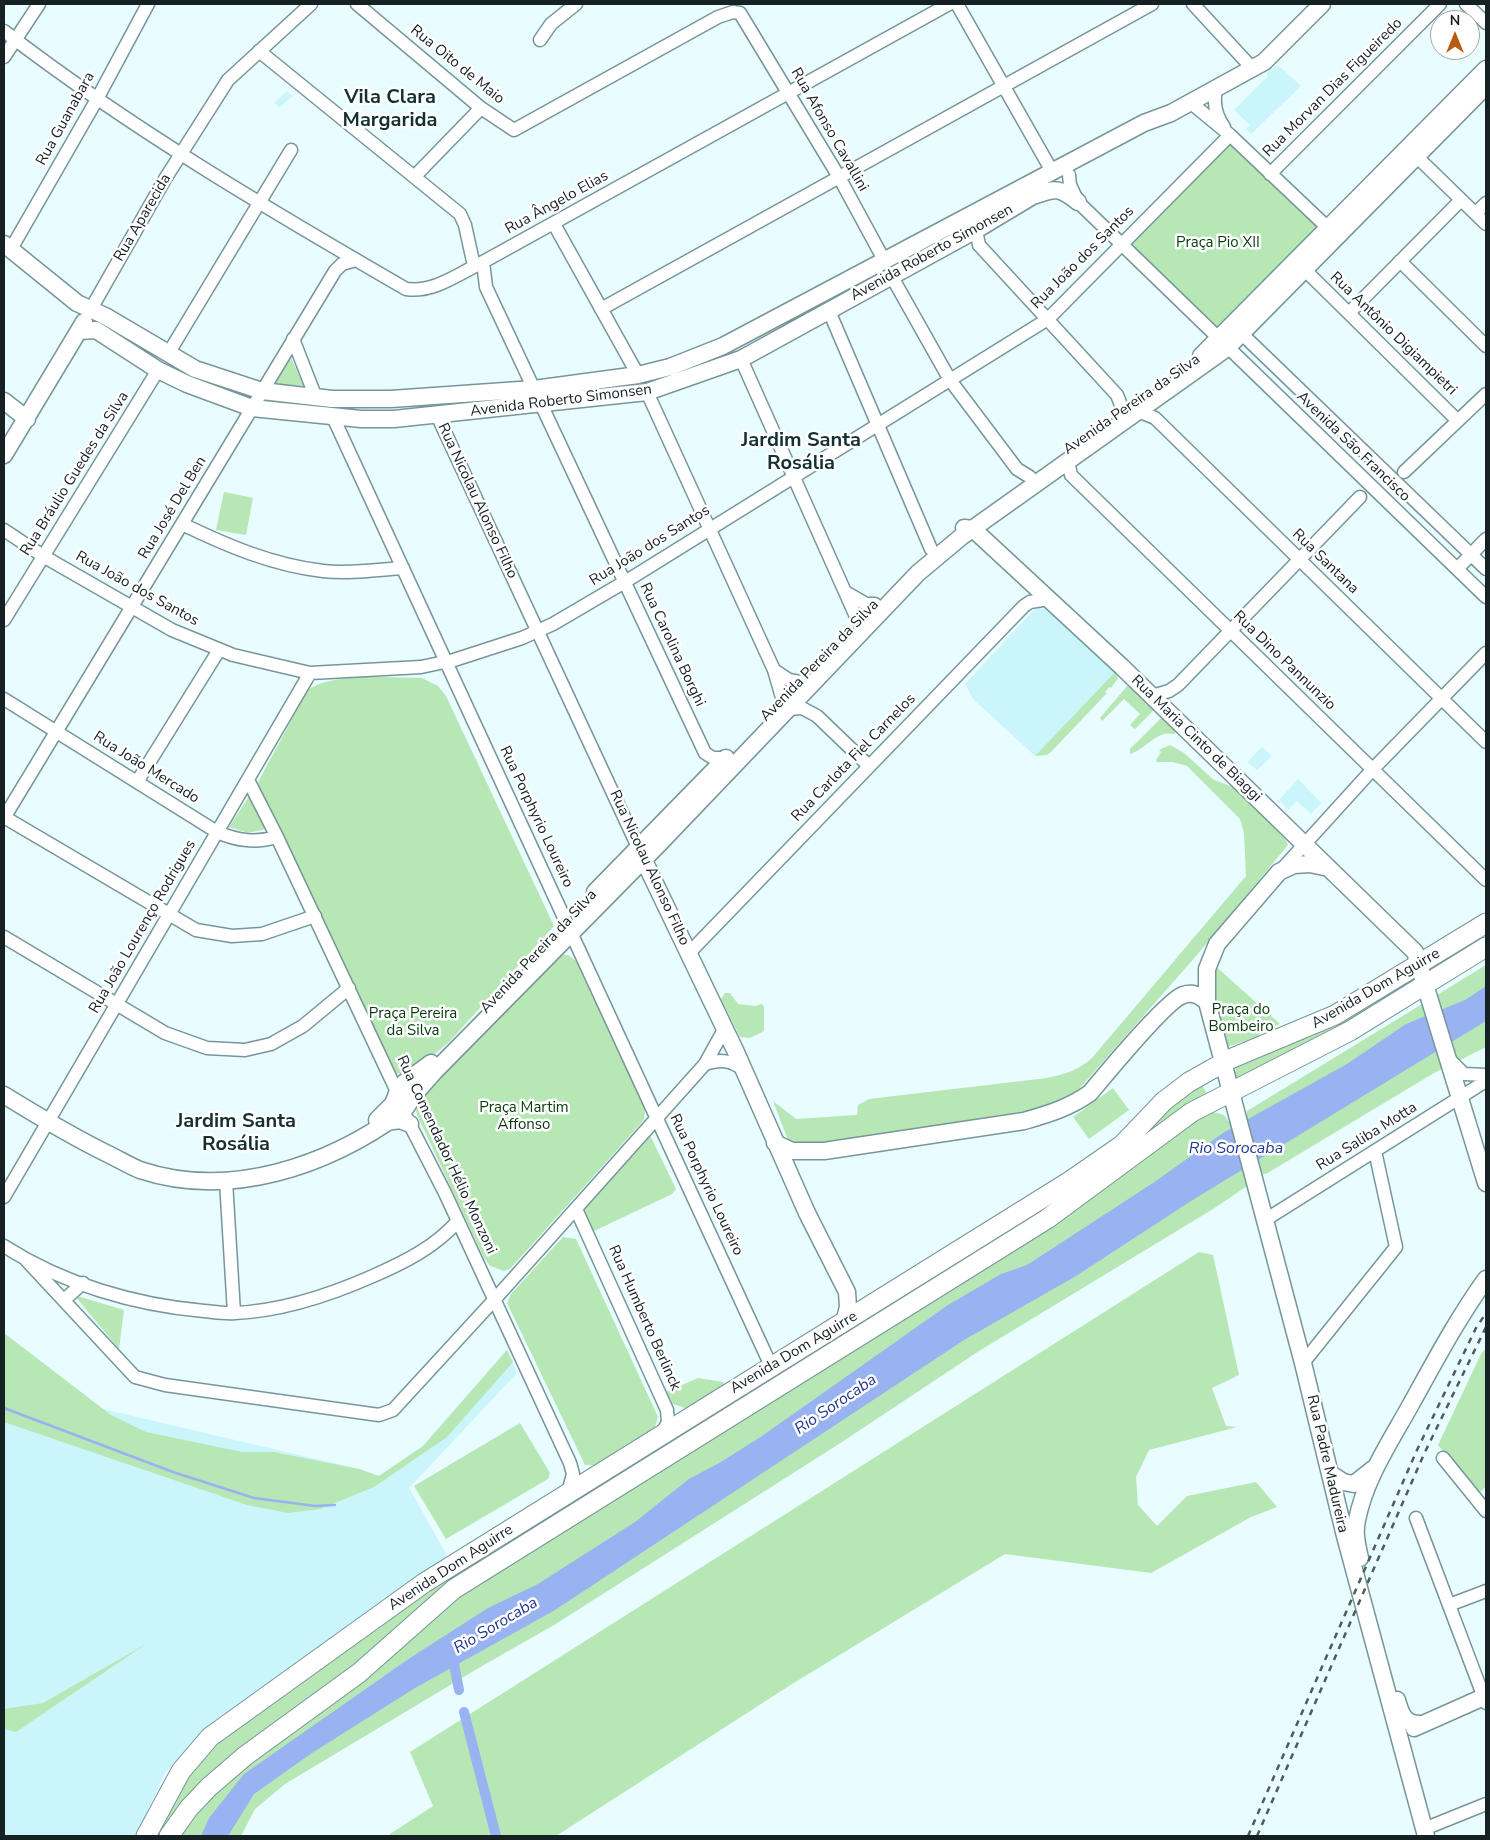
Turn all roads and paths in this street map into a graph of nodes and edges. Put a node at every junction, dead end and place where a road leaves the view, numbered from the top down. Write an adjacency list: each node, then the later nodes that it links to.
1 (40, 4): 15 (street)
2 (148, 4): 25 (street, Rua Guanabara)
3 (311, 4): 17 (street, Rua Aparecida)
4 (357, 4): 27 (street, Rua Oito de Maio)
5 (576, 4): 16 (street)
6 (949, 4): 24 (street, Rua Ângelo Elias)
7 (957, 4): 21 (street)
8 (1152, 4): 21 (street)
9 (1193, 4): 19 (street)
10 (1322, 4): 19 (main road, Avenida Roberto Simonsen)
11 (1440, 4): 35 (street, Rua Morvan Dias Figueiredo)
12 (1466, 4): 13 (street)
13 (1486, 23)
14 (4, 31): 15 (street, Rua Ângelo Elias)
15 (14, 39): 18 (street); 25 (street, Rua Ângelo Elias)
16 (540, 40)
17 (259, 51): 33 (street, Rua Aparecida); 36 (street)
18 (4, 57)
19 (1252, 68): 23 (main road, Avenida Roberto Simonsen)
20 (1486, 69): 32 (main road, Avenida Pereira da Silva)
21 (1004, 86): 34 (street); 37 (street)
22 (1486, 86): 32 (main road, Avenida Pereira da Silva)
23 (1216, 88): 26 (main road, Avenida Roberto Simonsen); 30 (street)
24 (789, 92): 29 (street, Rua Afonso Cavallini); 37 (street, Rua Afonso Cavallini); 45 (street, Rua Ângelo Elias)
25 (96, 100): 33 (street, Rua Ângelo Elias); 51 (street, Rua Guanabara)
26 (1190, 102): 28 (main road, Avenida Roberto Simonsen); 30 (street)
27 (482, 108): 29 (street, Rua Oito de Maio); 36 (street)
28 (1171, 113): 34 (main road, Avenida Roberto Simonsen); 34 (main road, Avenida Roberto Simonsen)
29 (514, 130)
30 (1230, 135): 35 (street); 49 (street, Rua João dos Santos)
31 (291, 150): 41 (street)
32 (1413, 152): 39 (street); 48 (main road, Avenida Pereira da Silva)
33 (180, 154): 41 (street, Rua Ângelo Elias); 59 (street, Rua Aparecida)
34 (1061, 174): 38 (main road); 40 (main road, Avenida Roberto Simonsen); 42 (street)
35 (1270, 174): 48 (street)
36 (415, 176): 56 (street)
37 (838, 177): 53 (street, Rua Afonso Cavallini); 60 (street)
38 (1033, 196): 42 (main road); 47 (main road, Avenida Roberto Simonsen)
39 (1461, 200): 44 (street); 54 (street)
40 (1001, 201): 47 (main road); 53 (main road, Avenida Roberto Simonsen)
41 (261, 202): 50 (street, Rua Ângelo Elias); 69 (street)
42 (1078, 202): 49 (street)
43 (1486, 203): 44 (street)
44 (1476, 213): 46 (street)
45 (554, 224): 56 (street, Rua Ângelo Elias); 60 (street)
46 (1486, 224)
47 (976, 230): 58 (main road, Avenida Roberto Simonsen); 63 (street)
48 (1330, 236): 57 (main road, Avenida Pereira da Silva); 67 (main road, Avenida Pereira da Silva)
49 (1121, 244): 63 (street, Rua João dos Santos); 67 (street)
50 (331, 245): 52 (street, Rua Ângelo Elias); 55 (street)
51 (7, 247): 59 (main road, Avenida Roberto Simonsen)
52 (356, 260): 55 (street); 56 (street, Rua Ângelo Elias)
53 (884, 260): 72 (main road, Avenida Roberto Simonsen)
54 (1400, 261): 62 (street); 68 (street)
55 (338, 266): 66 (street, Rua José Del Ben)
56 (475, 266): 74 (street, Rua Carolina Borghi)
57 (1306, 271): 62 (street, Rua Antônio Digiampietri); 65 (main road, Avenida Pereira da Silva)
58 (892, 277): 61 (main road, Avenida Roberto Simonsen); 73 (street)
59 (91, 309): 64 (main road, Rua Aparecida); 69 (main road, Avenida Roberto Simonsen)
60 (601, 309): 72 (street)
61 (829, 311): 70 (main road, Avenida Roberto Simonsen); 87 (street)
62 (1349, 313): 86 (street, Rua Antônio Digiampietri)
63 (1048, 319): 73 (street, Rua João dos Santos); 82 (street)
64 (79, 330): 71 (main road, Avenida Roberto Simonsen); 85 (main road, Rua Aparecida)
65 (1242, 334): 67 (main road, Avenida Pereira da Silva); 92 (street, Avenida São Francisco)
66 (293, 339): 75 (street, Rua José Del Ben); 78 (street)
67 (1222, 344): 82 (main road, Avenida Pereira da Silva); 94 (street, Avenida São Francisco)
68 (1486, 346)
69 (168, 354): 75 (main road, Avenida Roberto Simonsen)
70 (741, 359): 76 (main road, Avenida Roberto Simonsen); 91 (street)
71 (158, 370): 81 (main road, Avenida Roberto Simonsen); 105 (street, Rua Bráulio Guedes da Silva)
72 (638, 375): 74 (main road, Avenida Roberto Simonsen)
73 (950, 380): 87 (street, Rua João dos Santos); 93 (street)
74 (534, 389): 78 (main road, Avenida Roberto Simonsen); 80 (street, Rua Carolina Borghi)
75 (262, 391): 78 (main road, Avenida Roberto Simonsen); 81 (street, Rua José Del Ben)
76 (648, 392): 80 (main road, Avenida Roberto Simonsen); 99 (street)
77 (1486, 394): 86 (street)
78 (316, 398)
79 (4, 401): 85 (main road)
80 (541, 404): 83 (main road, Avenida Roberto Simonsen); 110 (street, Rua Carolina Borghi)
81 (252, 408): 84 (main road, Avenida Roberto Simonsen); 98 (street, Rua José Del Ben)
82 (1130, 410): 89 (main road, Avenida Pereira da Silva); 93 (main road, Avenida Pereira da Silva); 106 (street, Rua Santana)
83 (437, 416): 84 (main road, Avenida Roberto Simonsen); 118 (street, Rua Nicolau Alonso Filho)
84 (332, 417): 107 (street, Rua Porphyrio Loureiro)
85 (27, 419): 88 (main road, Rua Aparecida)
86 (1458, 421): 90 (street)
87 (878, 424): 91 (street, Rua João dos Santos); 103 (street)
88 (4, 455)
89 (1068, 460): 100 (main road, Avenida Pereira da Silva); 119 (street, Rua Dino Pannunzio)
90 (1404, 472): 92 (street); 95 (street)
91 (793, 476): 99 (street, Rua João dos Santos); 111 (street)
92 (1388, 476): 95 (street, Avenida São Francisco)
93 (1030, 477): 100 (main road, Avenida Pereira da Silva)
94 (1365, 481): 96 (street, Avenida São Francisco); 97 (street)
95 (1399, 487): 104 (street, Avenida São Francisco)
96 (1375, 491): 97 (street); 108 (street, Avenida São Francisco)
97 (1360, 497): 106 (street)
98 (182, 524): 107 (street); 115 (street, Rua José Del Ben)
99 (709, 528): 110 (street, Rua João dos Santos); 123 (street)
100 (966, 528): 103 (main road, Avenida Pereira da Silva); 113 (main road, Rua Maria Cinto de Biaggi); 126 (main road, Avenida Pereira da Silva)
101 (4, 530): 105 (street, Rua João dos Santos)
102 (1486, 539): 104 (street)
103 (931, 549): 114 (main road, Avenida Pereira da Silva)
104 (1471, 554): 108 (street); 109 (street, Avenida São Francisco)
105 (44, 556): 115 (street, Rua João dos Santos); 116 (street, Rua Bráulio Guedes da Silva)
106 (1298, 559): 119 (street); 129 (street, Rua Santana)
107 (402, 568): 122 (street, Rua Porphyrio Loureiro)
108 (1457, 569): 112 (street, Avenida São Francisco)
109 (1486, 569)
110 (625, 582): 118 (street, Rua João dos Santos); 135 (street, Rua Carolina Borghi)
111 (845, 591): 114 (street); 117 (street)
112 (1486, 598)
113 (1049, 599): 127 (main road, Rua Maria Cinto de Biaggi); 136 (street, Rua Carlota Fiel Carnelos)
114 (875, 604): 117 (main road, Avenida Pereira da Silva)
115 (132, 607): 120 (street, Rua João dos Santos); 133 (street, Rua José Del Ben)
116 (4, 620)
117 (858, 621): 126 (main road, Avenida Pereira da Silva)
118 (538, 631): 122 (street, Rua João dos Santos); 144 (street, Rua Nicolau Alonso Filho)
119 (1231, 633): 125 (street); 137 (street, Rua Dino Pannunzio)
120 (219, 650): 124 (street, Rua João dos Santos); 139 (street)
121 (1486, 653): 129 (street)
122 (446, 663): 124 (street, Rua João dos Santos); 153 (street, Rua Porphyrio Loureiro)
123 (774, 670): 126 (street); 130 (street)
124 (310, 673): 138 (street, Rua João Lourenço Rodrigues)
125 (1178, 685): 127 (street); 131 (street)
126 (802, 688): 130 (main road, Avenida Pereira da Silva); 132 (street)
127 (1152, 696): 131 (main road, Rua Maria Cinto de Biaggi)
128 (4, 699): 133 (street, Rua João Mercado)
129 (1441, 699): 134 (street, Rua Santana); 137 (street)
130 (786, 705): 132 (street); 135 (main road, Avenida Pereira da Silva); 144 (main road, Avenida Pereira da Silva)
131 (1169, 713): 143 (main road, Rua Maria Cinto de Biaggi)
132 (817, 716): 136 (street)
133 (56, 732): 139 (street, Rua João Mercado); 140 (street, Rua José Del Ben)
134 (1486, 742)
135 (726, 758): 144 (main road, Avenida Pereira da Silva)
136 (869, 766): 156 (street, Rua Carlota Fiel Carnelos)
137 (1372, 770): 143 (street); 149 (street, Rua Dino Pannunzio)
138 (248, 780): 141 (street, Rua João Lourenço Rodrigues); 142 (street, Rua Comendador Hélio Monzoni)
139 (137, 782): 141 (street, Rua João Mercado)
140 (4, 818): 150 (street)
141 (217, 832): 142 (street, Rua João Mercado); 150 (street, Rua João Lourenço Rodrigues)
142 (277, 837): 151 (street, Rua Comendador Hélio Monzoni)
143 (1305, 845): 145 (main road, Rua Maria Cinto de Biaggi); 146 (street)
144 (641, 853): 147 (main road, Avenida Pereira da Silva); 148 (main road, Rua Nicolau Alonso Filho); 153 (main road, Avenida Pereira da Silva)
145 (1329, 868): 146 (main road); 157 (main road, Rua Maria Cinto de Biaggi)
146 (1280, 872): 160 (main road)
147 (629, 873): 148 (main road); 153 (main road, Avenida Pereira da Silva)
148 (652, 878): 156 (main road, Rua Nicolau Alonso Filho)
149 (1486, 880)
150 (168, 916): 151 (street); 161 (street, Rua João Lourenço Rodrigues)
151 (315, 916): 158 (street, Rua Comendador Hélio Monzoni)
152 (1486, 923): 157 (highway, Avenida Dom Aguirre)
153 (569, 928): 170 (main road, Avenida Pereira da Silva); 174 (street, Rua Porphyrio Loureiro); 175 (main road, Avenida Pereira da Silva)
154 (4, 937): 161 (street)
155 (1486, 947): 159 (highway, Avenida Dom Aguirre)
156 (689, 953): 162 (main road, Rua Nicolau Alonso Filho)
157 (1420, 965): 159 (main road, Rua Maria Cinto de Biaggi); 165 (highway, Avenida Dom Aguirre)
158 (349, 988): 161 (street); 170 (street, Rua Comendador Hélio Monzoni)
159 (1428, 990): 164 (main road, Rua Maria Cinto de Biaggi); 172 (highway, Avenida Dom Aguirre)
160 (1207, 1002): 165 (main road); 178 (main road)
161 (116, 1006): 176 (street, Rua João Lourenço Rodrigues)
162 (725, 1028): 163 (main road, Rua Nicolau Alonso Filho); 166 (street)
163 (735, 1050): 166 (street); 167 (main road, Rua Nicolau Alonso Filho)
164 (1449, 1059): 168 (street); 173 (main road, Rua Maria Cinto de Biaggi)
165 (1222, 1063): 172 (main road); 198 (highway, Avenida Dom Aguirre)
166 (706, 1064): 167 (street); 174 (street)
167 (744, 1070): 178 (main road, Rua Nicolau Alonso Filho)
168 (1486, 1075)
169 (1486, 1081): 173 (street, Rua Saliba Motta)
170 (398, 1091): 175 (street, Rua Comendador Hélio Monzoni); 177 (main road, Avenida Pereira da Silva)
171 (4, 1095): 176 (main road, Avenida Pereira da Silva)
172 (1232, 1097): 184 (main road, Rua Padre Madureira); 204 (highway, Avenida Dom Aguirre)
173 (1461, 1097): 179 (street, Rua Saliba Motta); 181 (main road, Rua Maria Cinto de Biaggi)
174 (656, 1117): 183 (street); 201 (street, Rua Porphyrio Loureiro)
175 (407, 1118): 177 (main road, Avenida Pereira da Silva); 185 (street, Rua Comendador Hélio Monzoni)
176 (48, 1122): 180 (main road, Avenida Pereira da Silva); 182 (street, Rua João Lourenço Rodrigues)
177 (355, 1140): 180 (main road, Avenida Pereira da Silva)
178 (775, 1143): 198 (main road, Rua Nicolau Alonso Filho)
179 (1375, 1151): 184 (street, Rua Saliba Motta); 200 (street)
180 (226, 1181): 197 (street)
181 (1486, 1183)
182 (4, 1197)
183 (576, 1209): 186 (street); 187 (street, Rua Humberto Berlinck)
184 (1265, 1220): 200 (main road, Rua Padre Madureira)
185 (458, 1221): 190 (street, Rua Comendador Hélio Monzoni); 197 (street)
186 (554, 1235): 187 (street, Rua Humberto Berlinck); 192 (street)
187 (591, 1240): 202 (street, Rua Humberto Berlinck)
188 (4, 1246): 189 (street)
189 (27, 1261): 193 (street); 196 (street)
190 (482, 1270): 192 (street); 195 (street, Rua Comendador Hélio Monzoni)
191 (1486, 1279): 199 (main road)
192 (513, 1280): 195 (street)
193 (82, 1284): 196 (street); 197 (street)
194 (1486, 1295): 199 (main road)
195 (496, 1299): 196 (street); 209 (street, Rua Comendador Hélio Monzoni)
196 (64, 1300)
197 (234, 1313)
198 (844, 1323): 201 (highway, Avenida Dom Aguirre)
199 (1442, 1348): 207 (main road)
200 (1303, 1363): 208 (main road, Rua Padre Madureira)
201 (772, 1368): 203 (highway, Avenida Dom Aguirre); 204 (highway)
202 (667, 1410): 203 (street, Rua Humberto Berlinck); 205 (street, Rua Humberto Berlinck)
203 (690, 1416): 205 (highway, Avenida Dom Aguirre)
204 (706, 1432): 221 (highway, Avenida Dom Aguirre)
205 (662, 1433): 209 (highway, Avenida Dom Aguirre)
206 (1443, 1458): 210 (street)
207 (1376, 1466): 208 (main road); 216 (main road, Rua Padre Madureira)
208 (1331, 1474): 217 (main road, Rua Padre Madureira)
209 (568, 1494): 220 (highway, Avenida Dom Aguirre)
210 (1482, 1497): 211 (street)
211 (1486, 1511)
212 (1416, 1518): 214 (street)
213 (1486, 1591): 214 (street)
214 (1449, 1605): 215 (street)
215 (1485, 1698): 216 (main road)
216 (1422, 1724): 217 (main road)
217 (1400, 1745): 219 (main road, Rua Padre Madureira)
218 (1486, 1804): 219 (street)
219 (1425, 1833)
220 (146, 1836)
221 (168, 1836)

